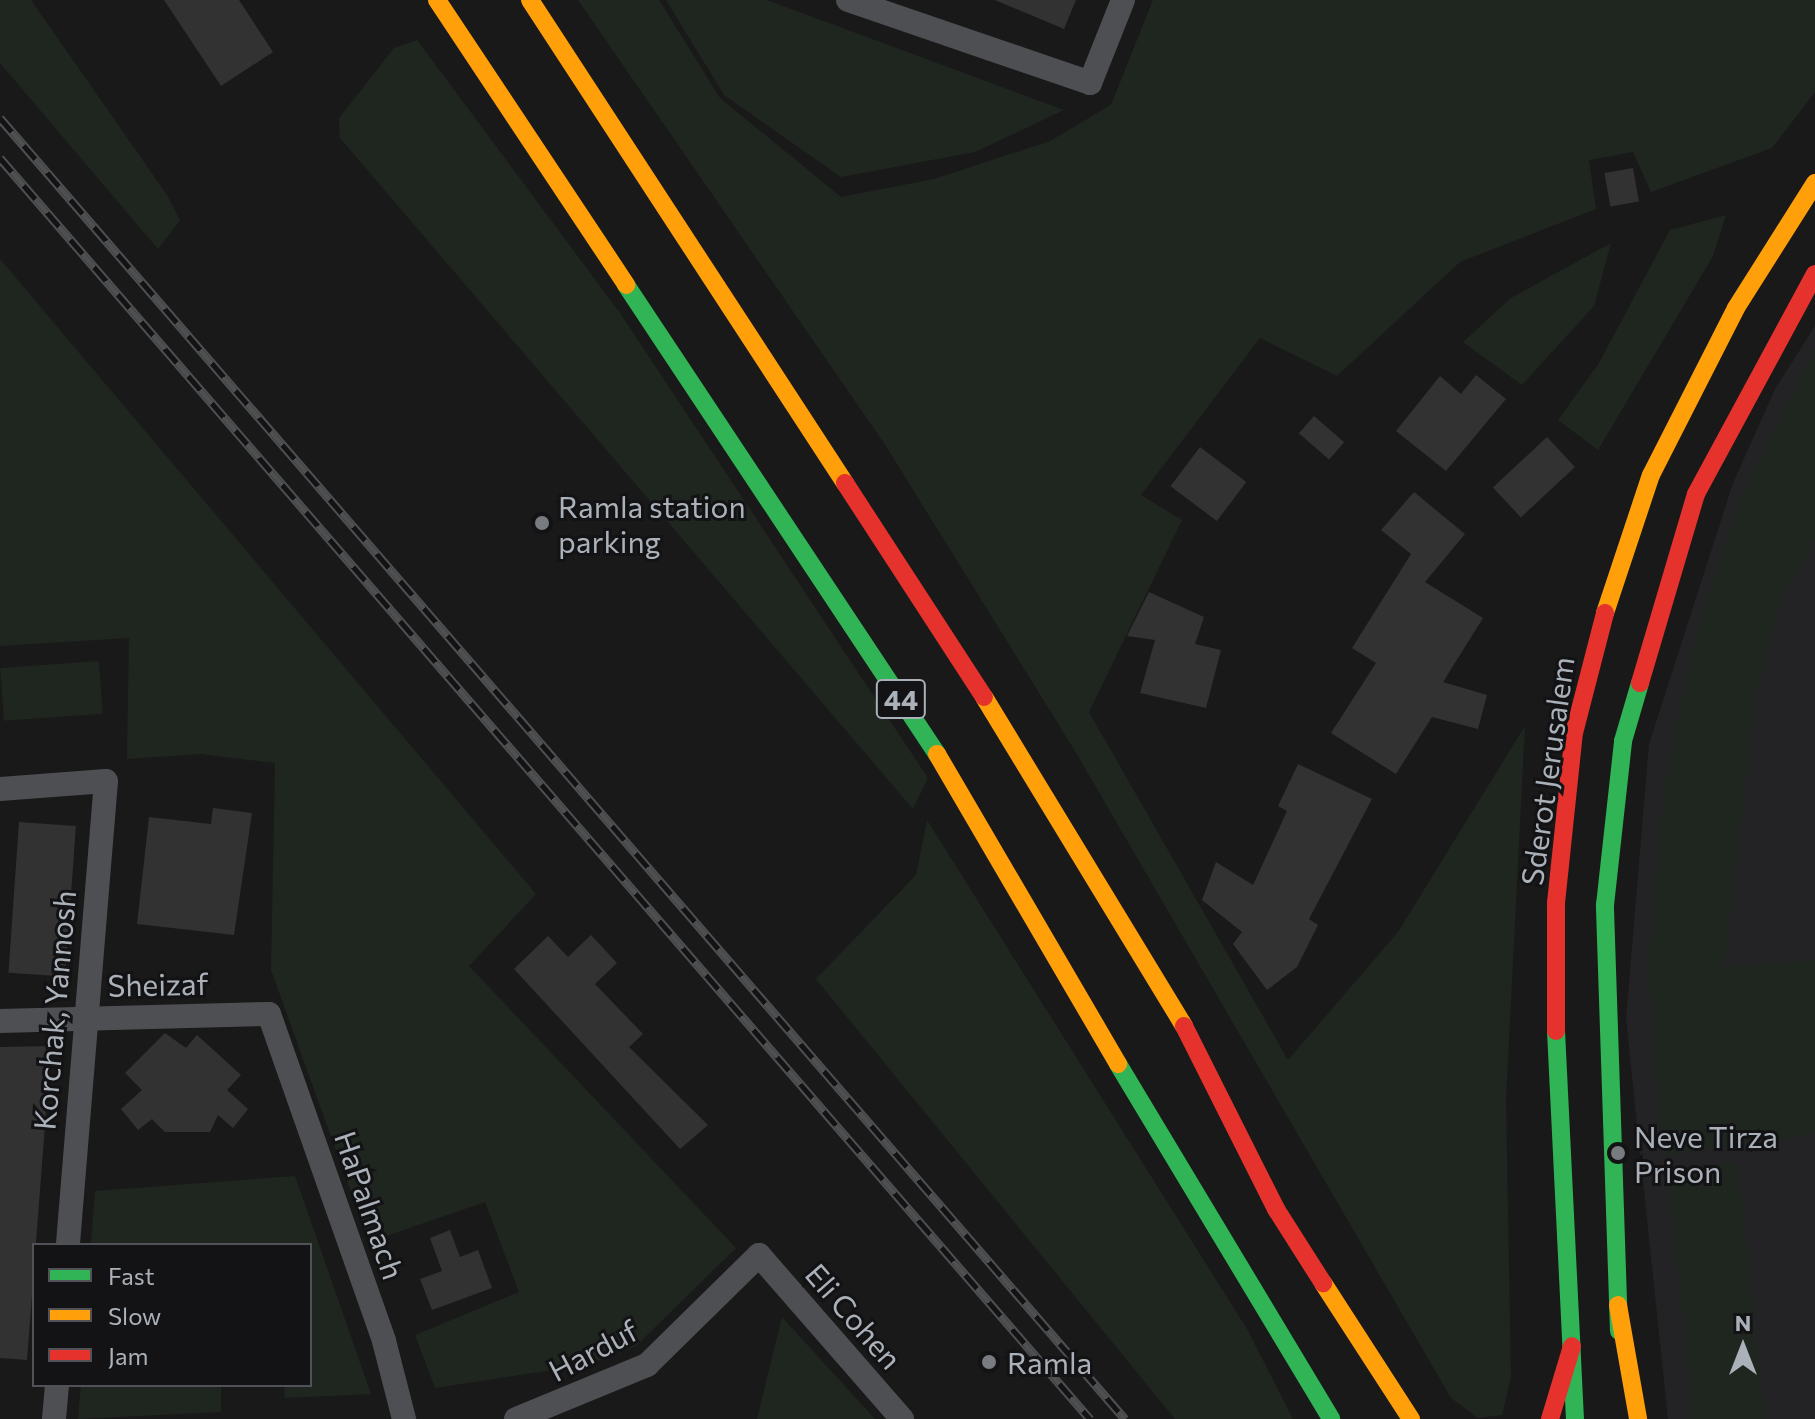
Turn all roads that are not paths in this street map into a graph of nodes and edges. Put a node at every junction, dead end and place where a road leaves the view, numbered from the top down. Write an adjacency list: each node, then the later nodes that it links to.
1 (437, 0): 20 (main road, 44)
2 (530, 0): 21 (main road, 44)
3 (848, 0): 4 (street)
4 (1123, 0)
5 (1815, 183): 14 (main road, Sderot Jerusalem)
6 (1815, 274): 13 (main road)
7 (0, 789): 9 (street, Korchak, Yannosh)
8 (269, 1014): 9 (street, Sheizaf); 17 (street, HaPalmach)
9 (85, 1017): 10 (street, Sheizaf); 11 (street, Korchak, Yannosh)
10 (0, 1021)
11 (68, 1243)
12 (759, 1255): 18 (street, Harduf); 19 (street, Eli Cohen)
13 (1618, 1305): 24 (main road); 25 (main road)
14 (1572, 1346): 22 (main road); 23 (main road, Sderot Jerusalem)
15 (57, 1387): 16 (street)
16 (54, 1419)
17 (404, 1419)
18 (516, 1419)
19 (902, 1419)
20 (1331, 1419)
21 (1411, 1419)
22 (1550, 1419)
23 (1575, 1419)
24 (1624, 1419)
25 (1638, 1419)

